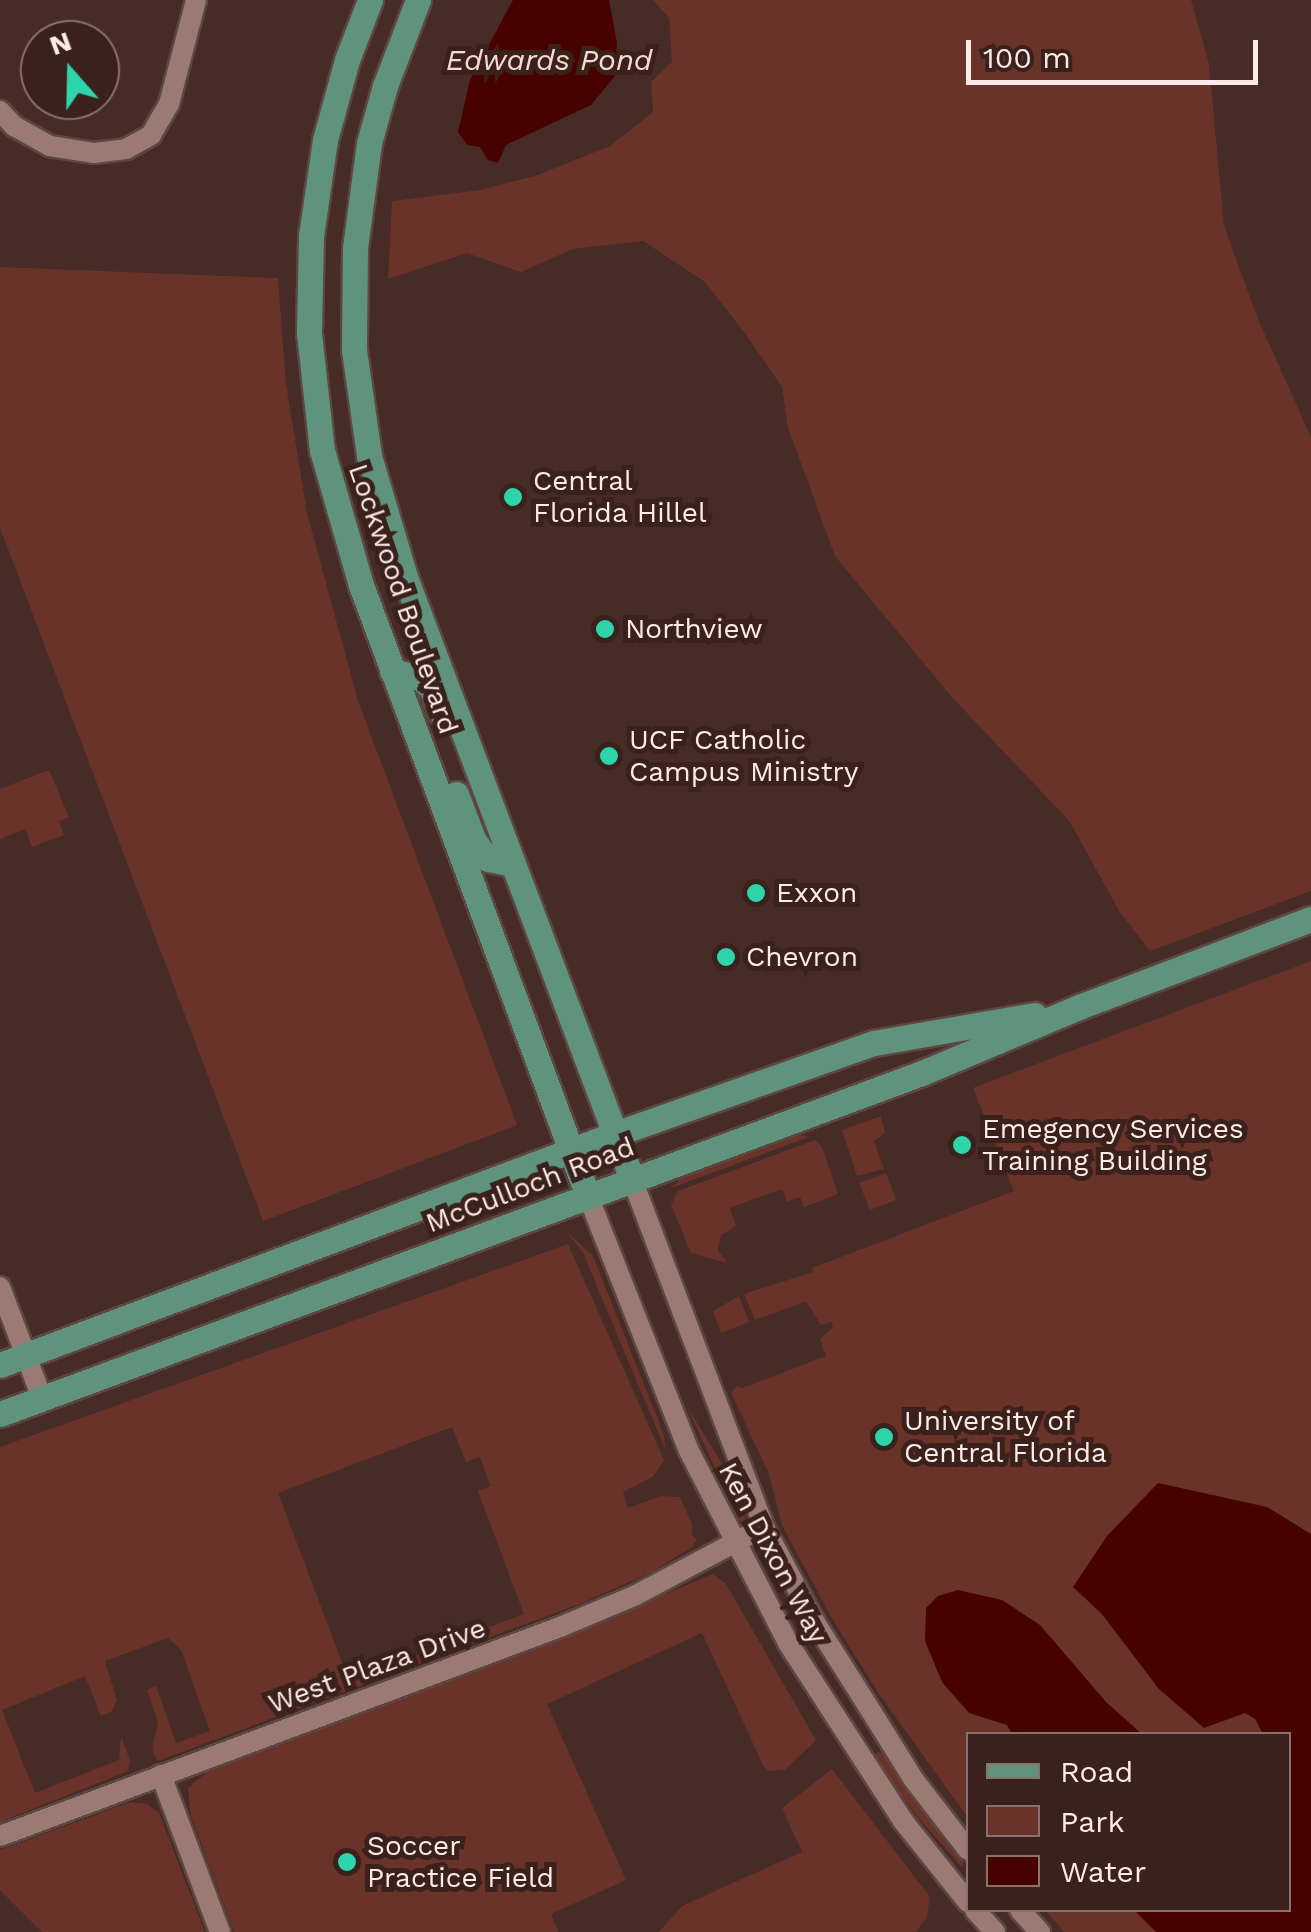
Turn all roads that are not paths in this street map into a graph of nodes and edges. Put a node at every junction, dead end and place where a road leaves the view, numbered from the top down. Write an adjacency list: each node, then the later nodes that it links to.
1 (196, 0): 4 (street)
2 (370, 0): 6 (main road, Lockwood Boulevard)
3 (418, 0): 5 (main road, Lockwood Boulevard)
4 (0, 111)
5 (359, 396): 6 (main road); 9 (main road, Lockwood Boulevard)
6 (315, 400): 7 (main road, Lockwood Boulevard)
7 (392, 671): 8 (main road, Lockwood Boulevard); 9 (main road)
8 (412, 723): 10 (main road); 16 (main road, Lockwood Boulevard)
9 (495, 814): 10 (main road, Lockwood Boulevard)
10 (513, 864): 15 (main road, Lockwood Boulevard)
11 (1311, 920): 12 (main road, McCulloch Road)
12 (1079, 1007): 13 (main road, McCulloch Road); 14 (main road, McCulloch Road)
13 (874, 1043): 14 (main road); 15 (main road, McCulloch Road)
14 (922, 1073): 17 (main road, McCulloch Road)
15 (615, 1134): 16 (main road, McCulloch Road); 17 (main road, Lockwood Boulevard)
16 (572, 1150): 18 (main road, Lockwood Boulevard); 20 (main road, McCulloch Road)
17 (632, 1179): 18 (main road, McCulloch Road); 24 (street, Ken Dixon Way)
18 (588, 1196): 22 (main road, McCulloch Road); 25 (street, Ken Dixon Way)
19 (0, 1287): 20 (street)
20 (25, 1355): 21 (main road, McCulloch Road); 22 (street)
21 (0, 1365)
22 (42, 1398): 23 (main road, McCulloch Road)
23 (0, 1414)
24 (764, 1528): 25 (street, West Plaza Drive); 28 (street, Ken Dixon Way)
25 (734, 1543): 26 (street, West Plaza Drive); 29 (street, Ken Dixon Way)
26 (161, 1776): 27 (street, West Plaza Drive); 32 (street)
27 (0, 1836)
28 (966, 1847)
29 (966, 1899)
30 (977, 1912): 33 (street)
31 (1022, 1912): 34 (street)
32 (220, 1932)
33 (995, 1932)
34 (1040, 1932)

